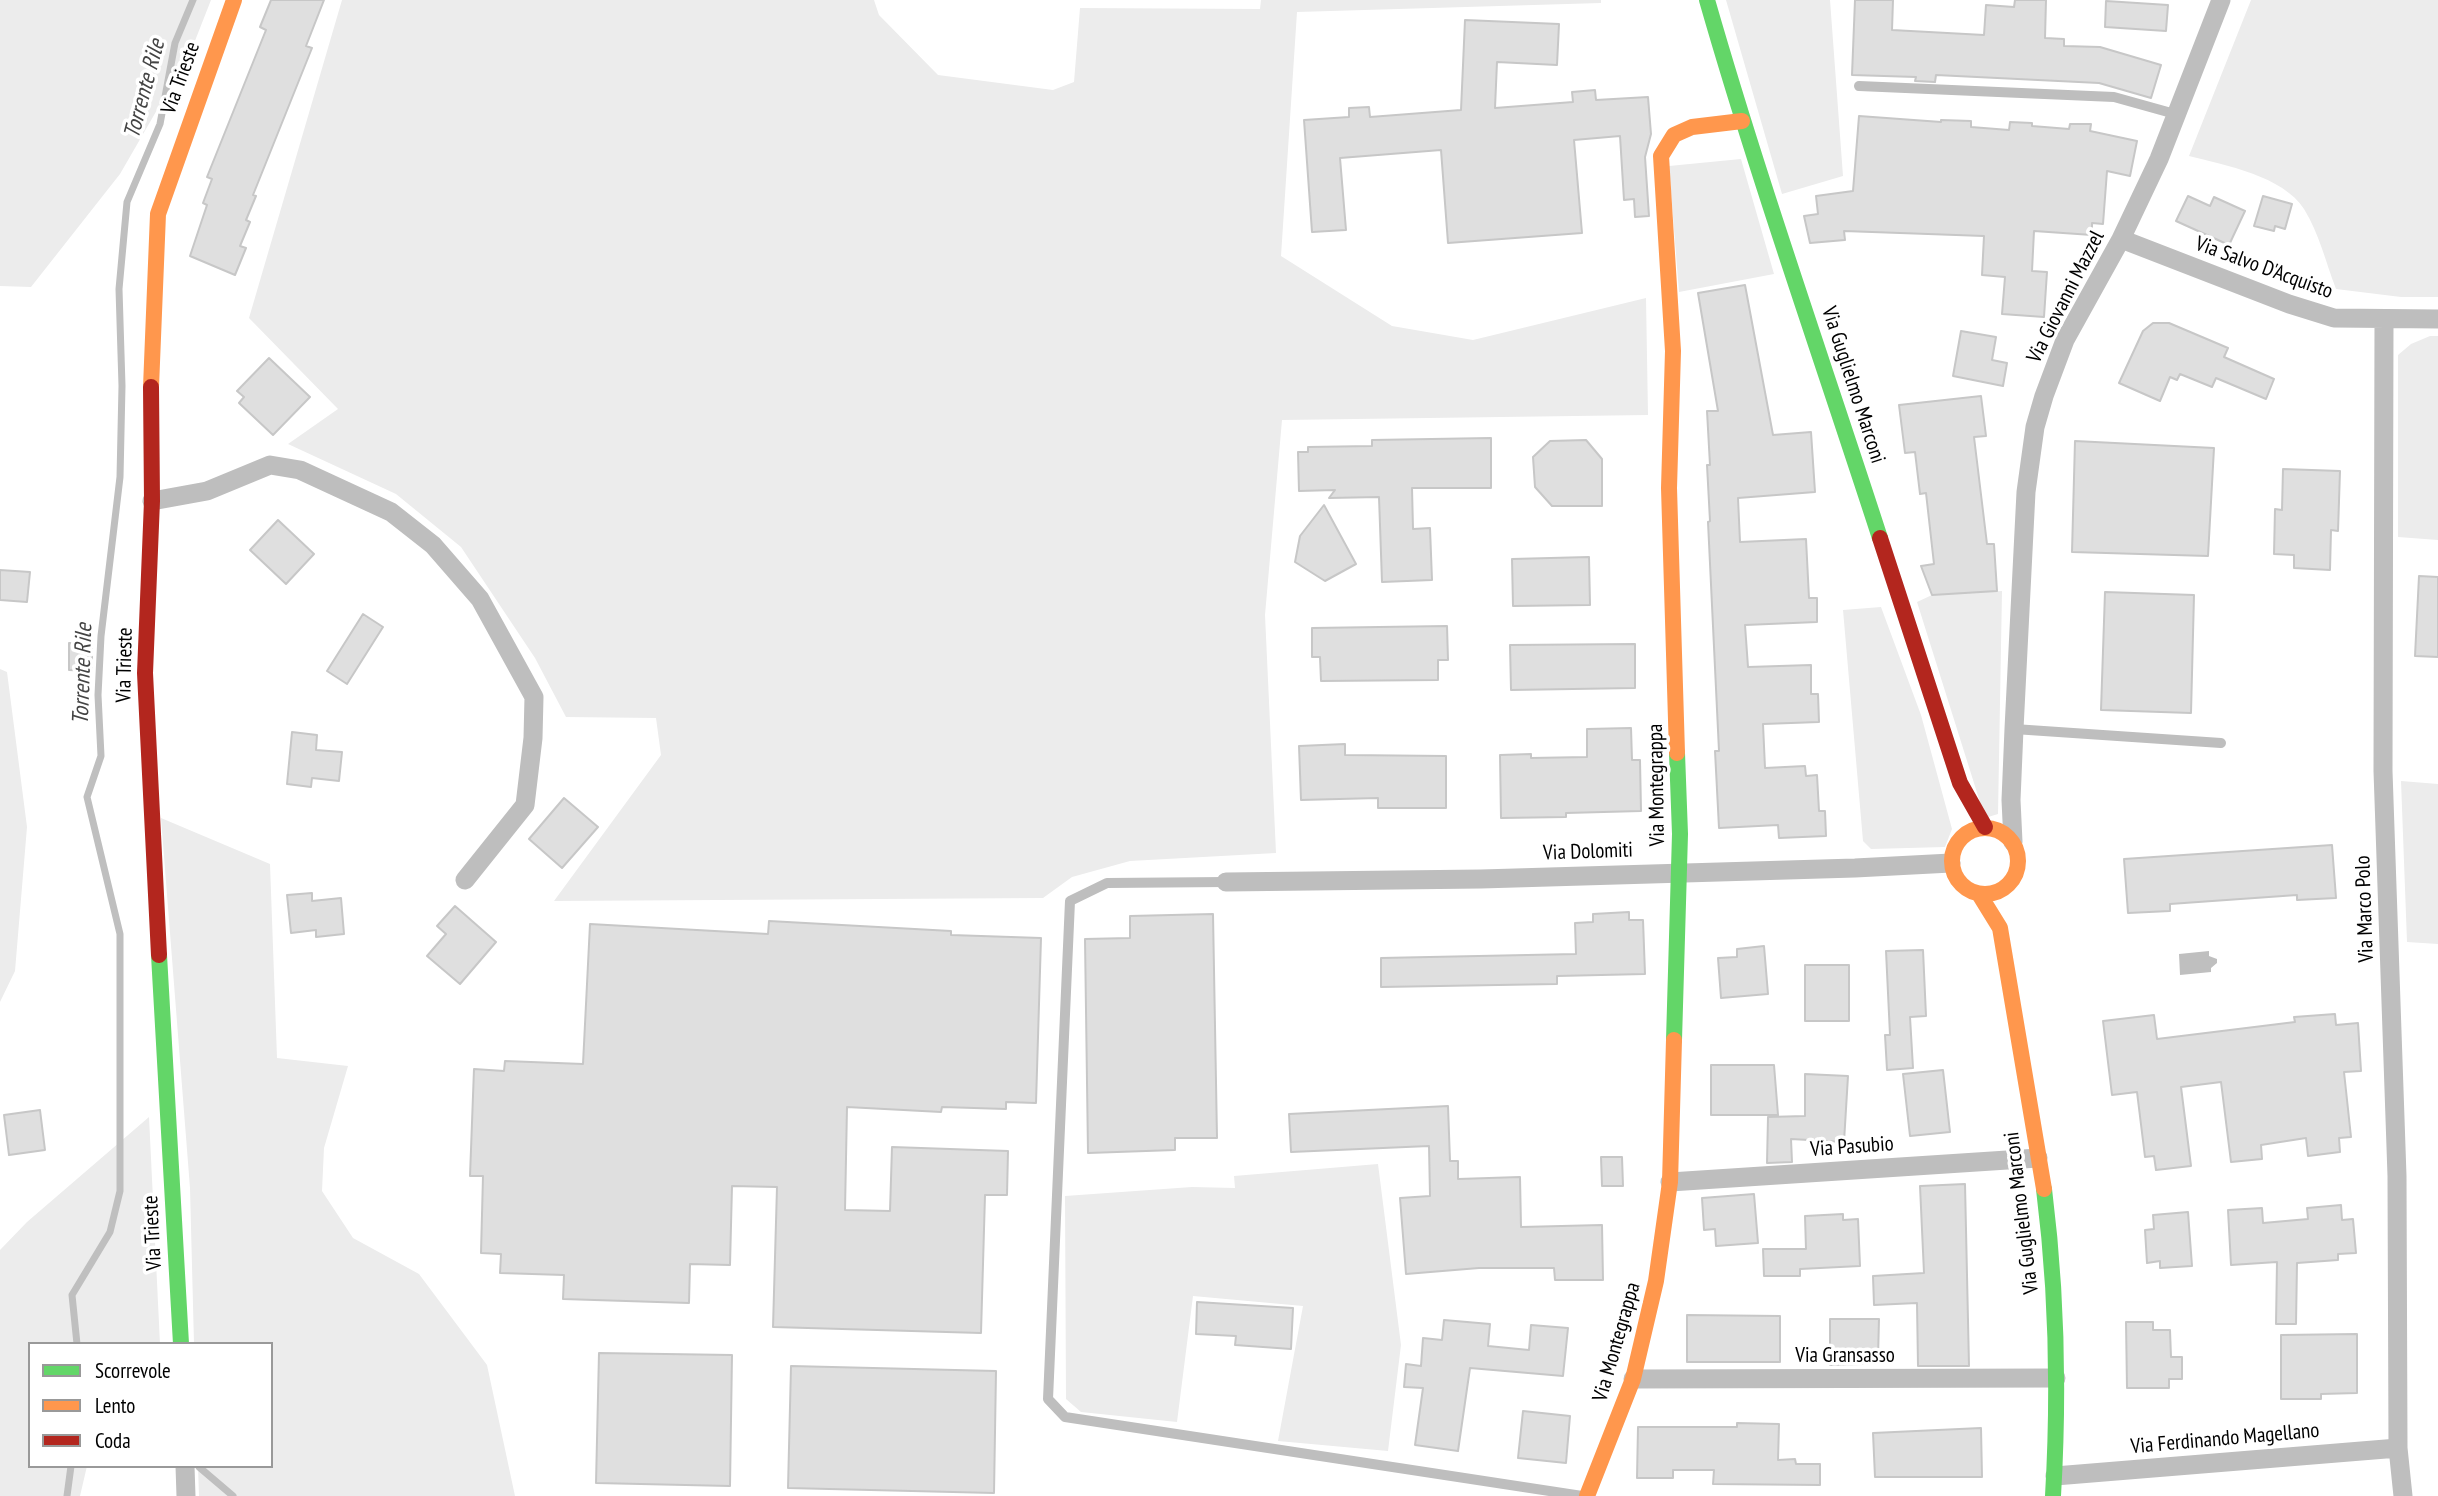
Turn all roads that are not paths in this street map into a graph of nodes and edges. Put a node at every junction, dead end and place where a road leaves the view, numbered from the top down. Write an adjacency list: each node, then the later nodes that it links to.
1 (234, 0): 10 (street, Via Trieste)
2 (1707, 0): 6 (street, Via Guglielmo Marconi)
3 (2221, 0): 5 (street, Via Giovanni Mazzel)
4 (1859, 86): 5 (lane)
5 (2175, 114): 7 (street, Via Giovanni Mazzel)
6 (1742, 121): 13 (street, Via Guglielmo Marconi); 19 (street, Via Montegrappa)
7 (2121, 239): 9 (street, Via Salvo D'Acquisto); 11 (street, Via Giovanni Mazzel)
8 (2438, 319): 9 (street, Via Salvo D'Acquisto)
9 (2384, 320): 30 (street, Via Marco Polo)
10 (152, 500): 20 (street); 27 (street, Via Trieste)
11 (2014, 729): 12 (lane); 14 (street, Via Giovanni Mazzel)
12 (2221, 743)
13 (1959, 783): 15 (street, Via Guglielmo Marconi); 16 (street, Via Guglielmo Marconi)
14 (2011, 800): 15 (street); 17 (street, Via Giovanni Mazzel)
15 (1989, 828): 16 (street); 17 (street)
16 (1957, 842): 18 (street)
17 (2013, 842): 22 (street)
18 (1951, 863): 19 (street, Via Dolomiti); 23 (street)
19 (1680, 872): 21 (street, Via Dolomiti); 26 (street, Via Montegrappa)
20 (465, 880)
21 (1226, 882): 34 (lane)
22 (2007, 886): 23 (street); 24 (street, Via Guglielmo Marconi)
23 (1979, 894): 24 (street, Via Guglielmo Marconi)
24 (2000, 928): 25 (street, Via Guglielmo Marconi)
25 (2038, 1158): 26 (street, Via Pasubio); 28 (street, Via Guglielmo Marconi)
26 (1670, 1182): 29 (street, Via Montegrappa)
27 (181, 1342)
28 (2056, 1378): 29 (street, Via Gransasso); 32 (street, Via Guglielmo Marconi)
29 (1633, 1379): 34 (street, Via Montegrappa)
30 (2398, 1448): 32 (street, Via Ferdinando Magellano); 36 (street, Via Marco Polo)
31 (186, 1468): 33 (street)
32 (2055, 1476): 35 (street, Via Guglielmo Marconi)
33 (186, 1496)
34 (1585, 1496)
35 (2053, 1496)
36 (2403, 1496)

